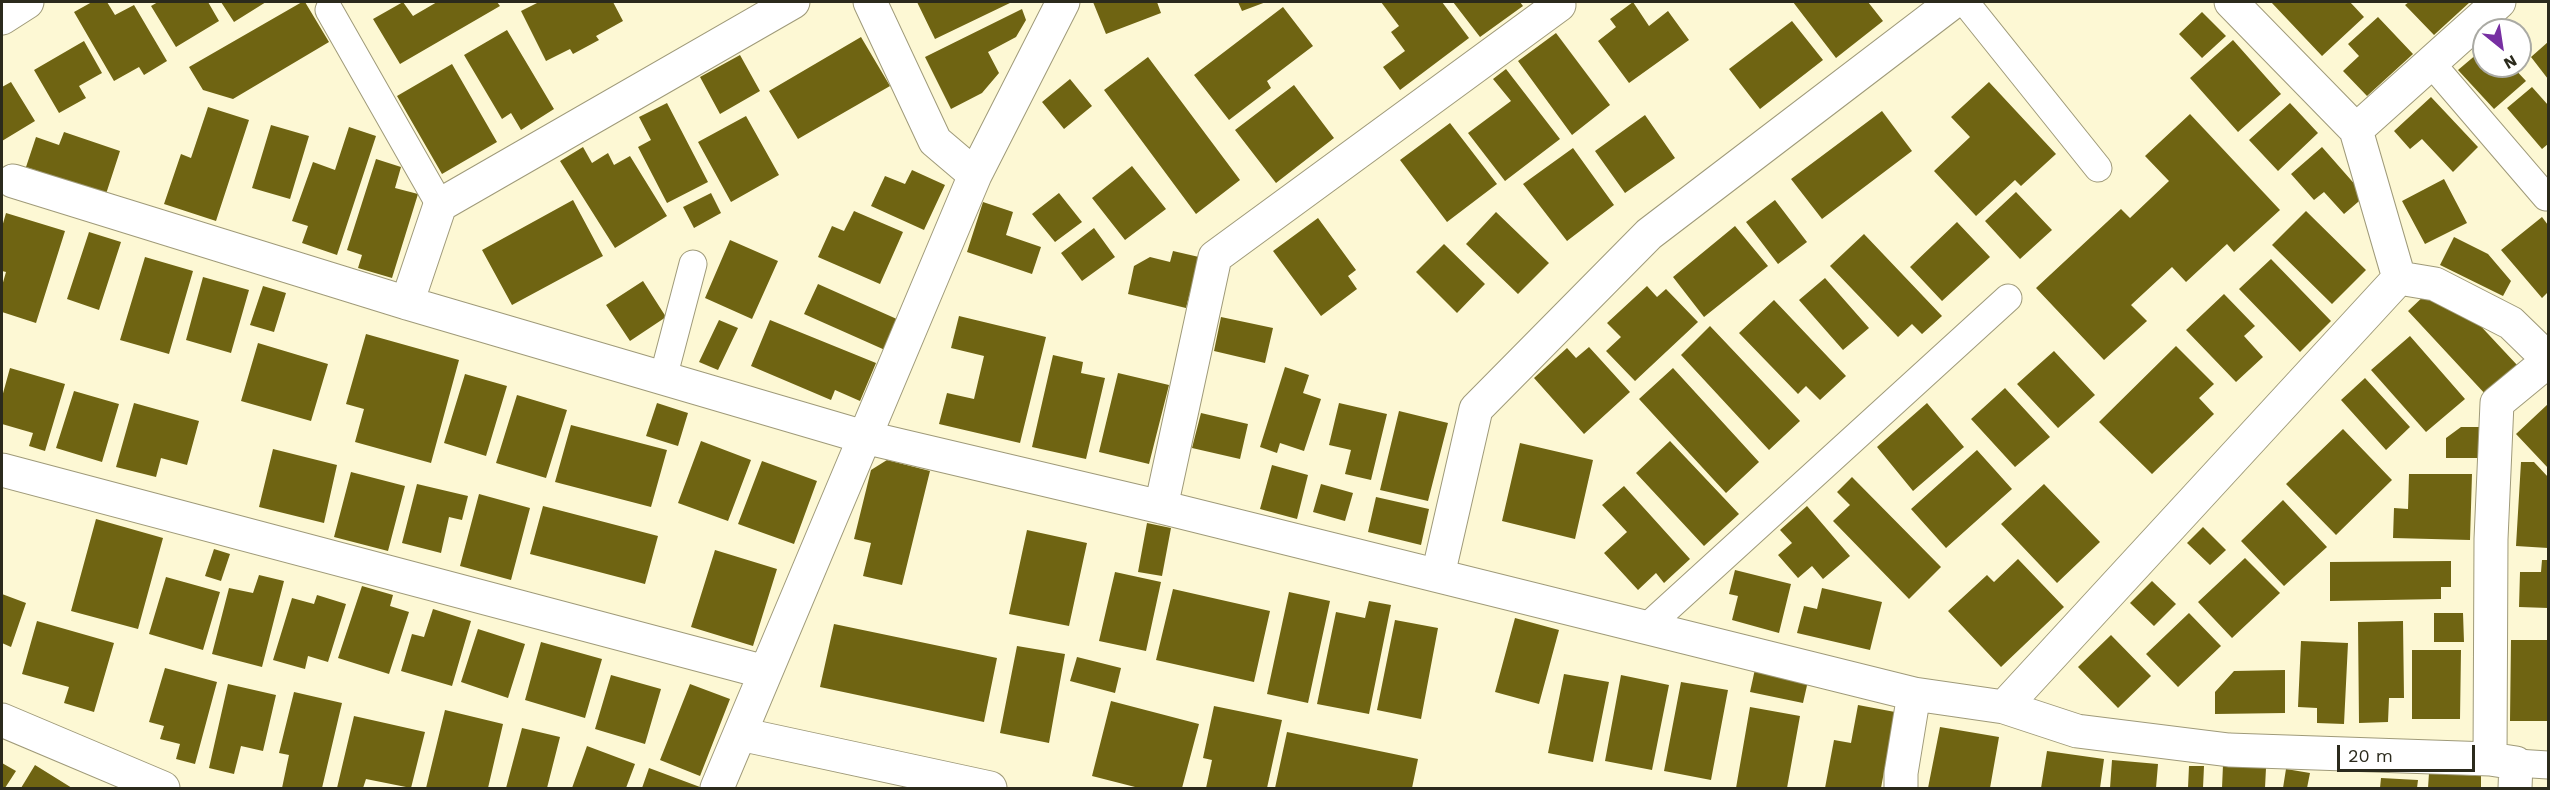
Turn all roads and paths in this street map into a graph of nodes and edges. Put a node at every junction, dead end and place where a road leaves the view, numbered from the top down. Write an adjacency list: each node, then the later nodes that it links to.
1 (27, 2): 11 (street)
2 (793, 2): 18 (street)
3 (870, 2): 15 (street)
4 (1064, 2): 15 (street)
5 (1953, 2): 28 (street)
6 (1965, 2): 14 (lane)
7 (2231, 2): 13 (street)
8 (2499, 2): 12 (street)
9 (1559, 3): 27 (street)
10 (329, 10): 18 (lane)
11 (2, 18)
12 (2431, 63): 13 (street); 17 (lane)
13 (2356, 130): 20 (street)
14 (2098, 168)
15 (975, 175): 25 (street)
16 (13, 181): 22 (street)
17 (2546, 197)
18 (440, 205): 22 (street)
19 (693, 264): 24 (lane)
20 (2399, 278): 23 (street); 32 (street)
21 (2008, 298): 29 (lane)
22 (406, 303): 24 (street)
23 (2548, 360): 36 (street)
24 (663, 378): 25 (street)
25 (864, 437): 27 (street); 30 (street)
26 (2, 470): 30 (street)
27 (1161, 507): 28 (street)
28 (1438, 575): 29 (street)
29 (1648, 626): 31 (street)
30 (765, 672): 34 (street)
31 (1914, 694): 32 (street); 40 (street)
32 (2004, 708): 36 (street)
33 (2, 720): 37 (street)
34 (740, 734): 38 (street); 39 (street)
35 (2548, 765): 36 (lane)
36 (2507, 770)
37 (163, 789)
38 (717, 789)
39 (990, 789)
40 (1901, 789)

